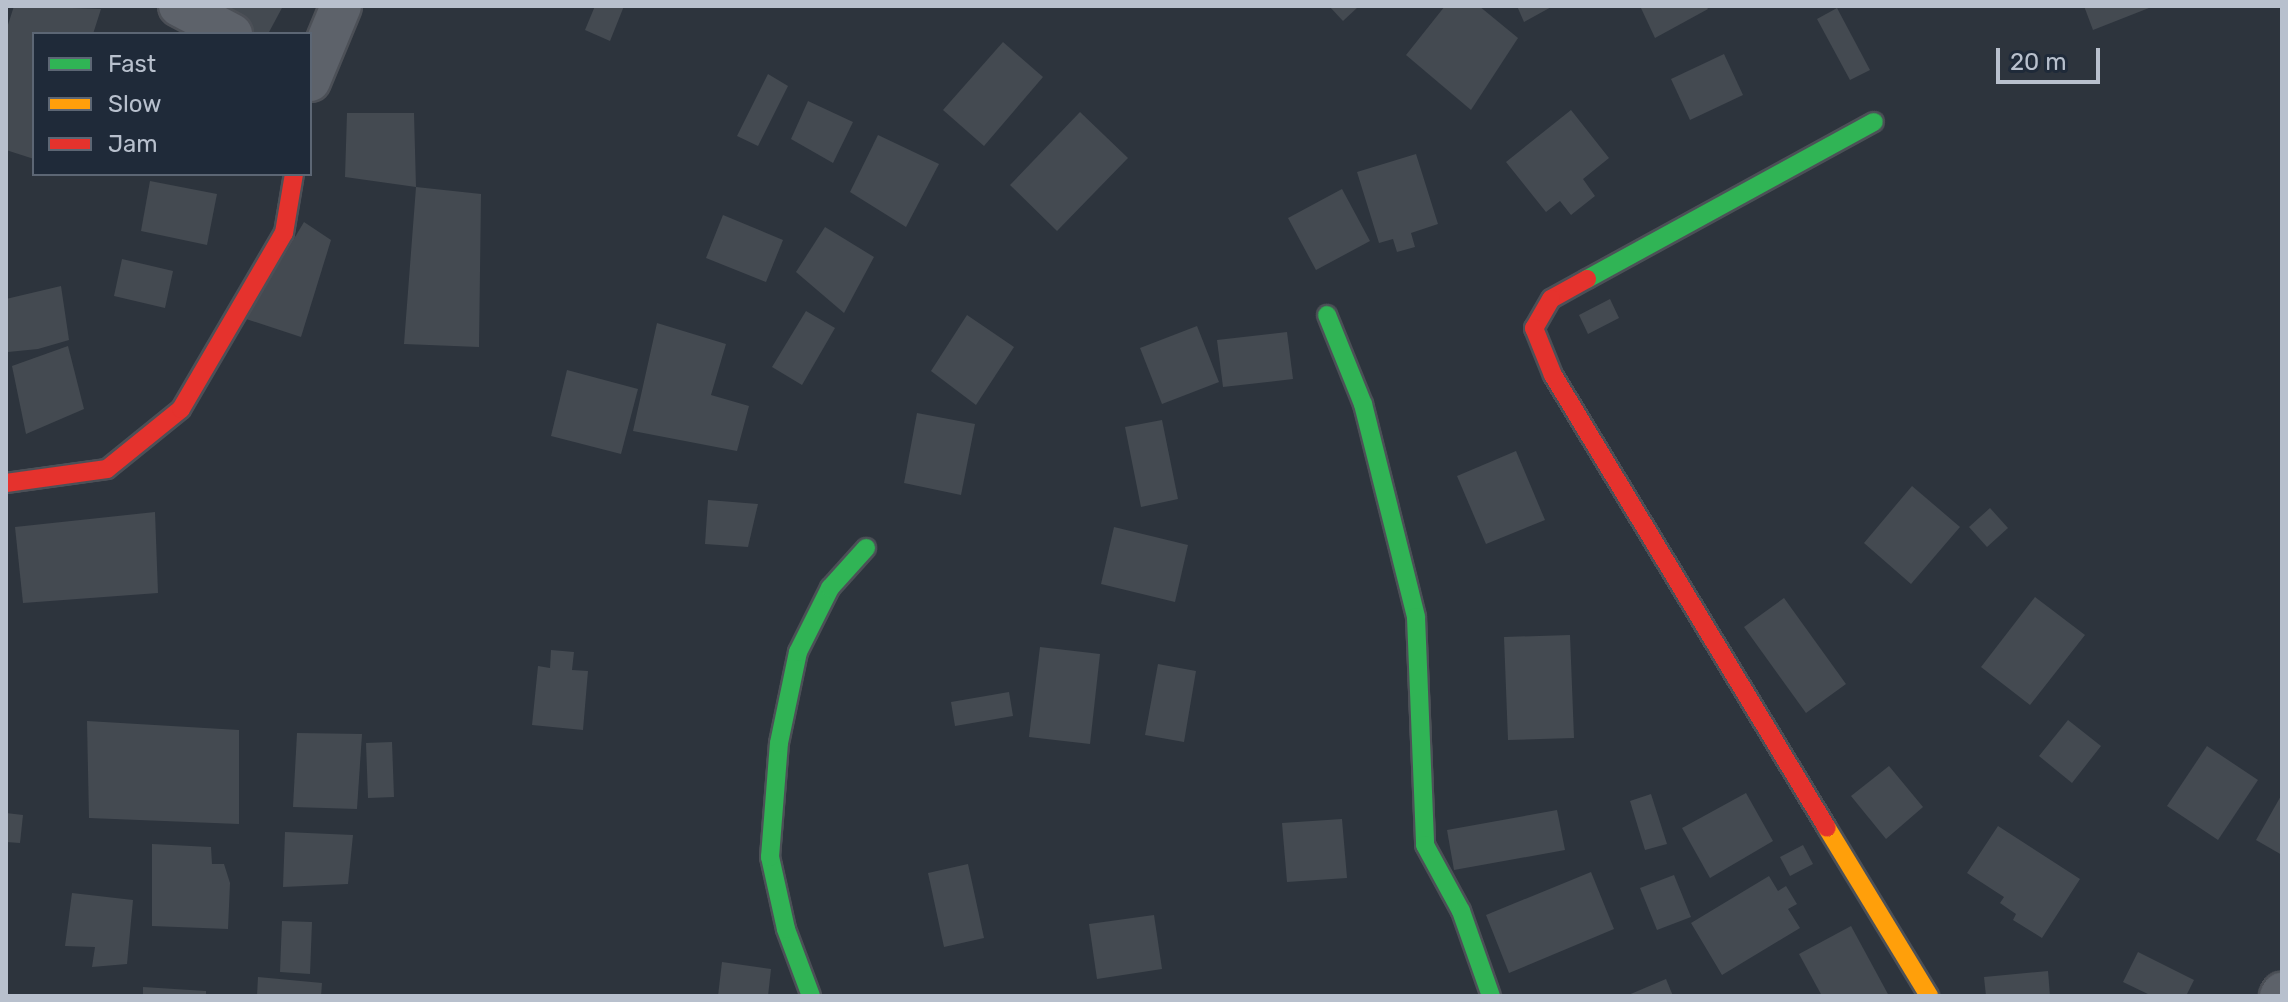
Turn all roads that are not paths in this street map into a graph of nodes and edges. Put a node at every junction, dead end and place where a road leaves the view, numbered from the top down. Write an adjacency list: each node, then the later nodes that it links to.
1 (179, 6): 3 (street)
2 (341, 6): 4 (street)
3 (228, 32)
4 (312, 73)
5 (1874, 122): 12 (street)
6 (294, 176): 8 (street)
7 (1327, 315): 11 (street)
8 (6, 483)
9 (866, 548): 10 (street)
10 (811, 996)
11 (1491, 996)
12 (1929, 996)

